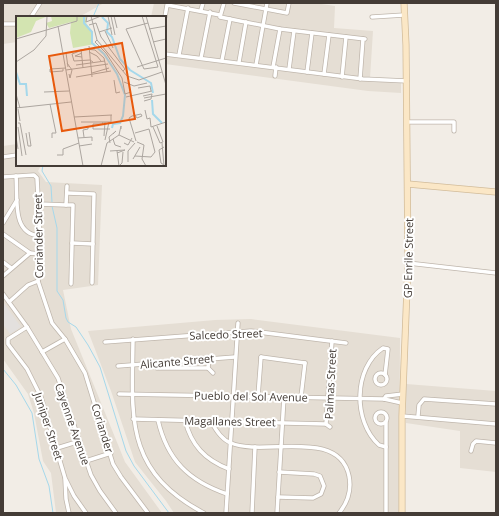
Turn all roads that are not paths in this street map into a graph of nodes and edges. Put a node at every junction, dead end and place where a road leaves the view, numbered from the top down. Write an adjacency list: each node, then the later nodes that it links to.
1 (40, 3): 16 (street)
2 (203, 3): 12 (street)
3 (224, 3): 15 (street)
4 (234, 3): 8 (street)
5 (267, 3): 11 (street)
6 (288, 3): 11 (street)
7 (404, 3): 14 (street, GP Enrile Street)
8 (245, 4): 11 (street)
9 (181, 5): 10 (street); 17 (street)
10 (188, 8): 12 (street); 30 (street)
11 (266, 9): 23 (street)
12 (201, 10): 13 (street)
13 (210, 12): 15 (street); 31 (street)
14 (404, 14): 18 (street); 42 (street, GP Enrile Street)
15 (220, 15): 19 (street)
16 (32, 16)
17 (165, 16)
18 (372, 17)
19 (230, 19): 20 (street); 32 (street)
20 (246, 22): 23 (street); 33 (street)
21 (3, 24): 22 (street)
22 (16, 24)
23 (263, 26): 24 (street); 34 (street)
24 (280, 29): 25 (street); 35 (street)
25 (294, 31): 26 (street); 36 (street)
26 (312, 33): 27 (street); 37 (street)
27 (329, 35): 28 (street); 38 (street)
28 (346, 37): 40 (street); 41 (street)
29 (166, 54): 30 (street)
30 (179, 55): 31 (street)
31 (201, 58): 32 (street)
32 (222, 60): 33 (street)
33 (239, 62): 34 (street)
34 (256, 65): 35 (street)
35 (274, 67): 36 (street); 39 (street)
36 (289, 69): 37 (street)
37 (307, 72): 38 (street)
38 (324, 74): 40 (street)
39 (275, 76)
40 (342, 77): 41 (street)
41 (360, 79): 42 (street)
42 (407, 81): 43 (street, GP Enrile Street)
43 (407, 122): 44 (street); 49 (street, GP Enrile Street)
44 (454, 131)
45 (16, 155): 46 (street)
46 (3, 157)
47 (16, 176): 48 (street); 53 (street); 54 (street, Coriander Street)
48 (3, 177)
49 (408, 184): 51 (street); 64 (street, GP Enrile Street)
50 (67, 186): 52 (street)
51 (496, 192)
52 (67, 193): 55 (street); 60 (street)
53 (18, 199): 56 (street); 58 (street)
54 (39, 204): 55 (street); 58 (street, Coriander Street)
55 (66, 205): 59 (street)
56 (3, 223)
57 (3, 234): 61 (street)
58 (40, 236): 62 (street, Coriander Street)
59 (72, 243): 60 (street); 70 (street)
60 (93, 244): 69 (street)
61 (30, 253): 62 (street); 65 (street)
62 (40, 254): 68 (street, Coriander Street)
63 (3, 262): 65 (street)
64 (408, 263): 66 (street); 96 (street, GP Enrile Street)
65 (11, 268): 67 (street)
66 (496, 273)
67 (3, 276)
68 (38, 281): 72 (street); 76 (street, Coriander Street)
69 (92, 283)
70 (71, 284)
71 (3, 294): 72 (street, Cayenne Avenue)
72 (9, 302): 74 (street, Cayenne Avenue)
73 (238, 323): 75 (street)
74 (27, 327): 81 (street, Cayenne Avenue); 124 (street, Juniper Street)
75 (237, 331): 77 (street, Salcedo Street); 78 (street, Salcedo Street); 83 (street)
76 (65, 339): 81 (street); 126 (street, Coriander)
77 (133, 339): 79 (street, Salcedo Street); 89 (street)
78 (332, 341): 80 (street, Salcedo Street); 101 (street, Palmas Street)
79 (105, 342)
80 (346, 343)
81 (42, 352): 118 (street, Cayenne Avenue)
82 (258, 353): 84 (street)
83 (236, 356): 85 (street, Alicante Street); 97 (street)
84 (261, 357): 87 (street); 98 (street)
85 (209, 358): 88 (street, Alicante Street); 91 (street)
86 (309, 359): 87 (street)
87 (305, 362): 100 (street)
88 (155, 363): 89 (street, Alicante Street); 91 (street)
89 (132, 365): 90 (street, Alicante Street); 95 (street)
90 (118, 366)
91 (208, 368): 92 (street)
92 (213, 373)
93 (385, 375): 102 (street)
94 (119, 394): 95 (street, Pueblo del Sol Avenue)
95 (132, 394): 97 (street, Pueblo del Sol Avenue); 108 (street)
96 (402, 394): 103 (street, Pueblo del Sol Avenue); 104 (street, GP Enrile Street)
97 (233, 396): 98 (street, Pueblo del Sol Avenue); 112 (street)
98 (258, 396): 99 (street, Pueblo del Sol Avenue)
99 (284, 397): 100 (street, Pueblo del Sol Avenue); 113 (street)
100 (301, 397): 101 (street, Pueblo del Sol Avenue)
101 (328, 398): 102 (street, Pueblo del Sol Avenue); 115 (street, Palmas Street)
102 (360, 398): 103 (street, Pueblo del Sol Avenue); 121 (street)
103 (384, 399): 104 (street, Pueblo del Sol Avenue)
104 (402, 403): 106 (street, GP Enrile Street)
105 (496, 404): 107 (street)
106 (402, 416): 107 (street); 143 (street, GP Enrile Street)
107 (418, 416): 116 (street)
108 (133, 419): 109 (street, Magallanes Street); 137 (street)
109 (158, 420): 110 (street, Magallanes Street); 131 (street)
110 (184, 420): 111 (street, Magallanes Street); 128 (street)
111 (211, 421): 112 (street, Magallanes Street); 119 (street)
112 (232, 422): 113 (street, Magallanes Street); 119 (street)
113 (282, 422): 115 (street, Magallanes Street); 123 (street)
114 (386, 422): 121 (street)
115 (326, 424): 117 (street, Palmas Street)
116 (496, 424)
117 (330, 427)
118 (80, 441): 124 (street); 127 (street, Cayenne Avenue)
119 (230, 443): 122 (street); 128 (street)
120 (496, 443): 125 (street)
121 (386, 446): 142 (street)
122 (255, 447): 123 (street); 139 (street)
123 (281, 447): 129 (street); 141 (street)
124 (57, 448): 130 (street, Juniper Street)
125 (471, 451)
126 (111, 453): 127 (street); 136 (street, Coriander)
127 (86, 462): 135 (street, Cayenne Avenue)
128 (229, 469): 131 (street)
129 (279, 472): 132 (street); 132 (street)
130 (65, 478): 133 (street); 134 (street, Juniper Street)
131 (227, 494): 138 (street)
132 (278, 497): 140 (street)
133 (69, 513)
134 (86, 513)
135 (116, 513)
136 (148, 513)
137 (204, 513)
138 (226, 513)
139 (252, 513)
140 (277, 513)
141 (339, 513)
142 (386, 513)
143 (402, 513)

